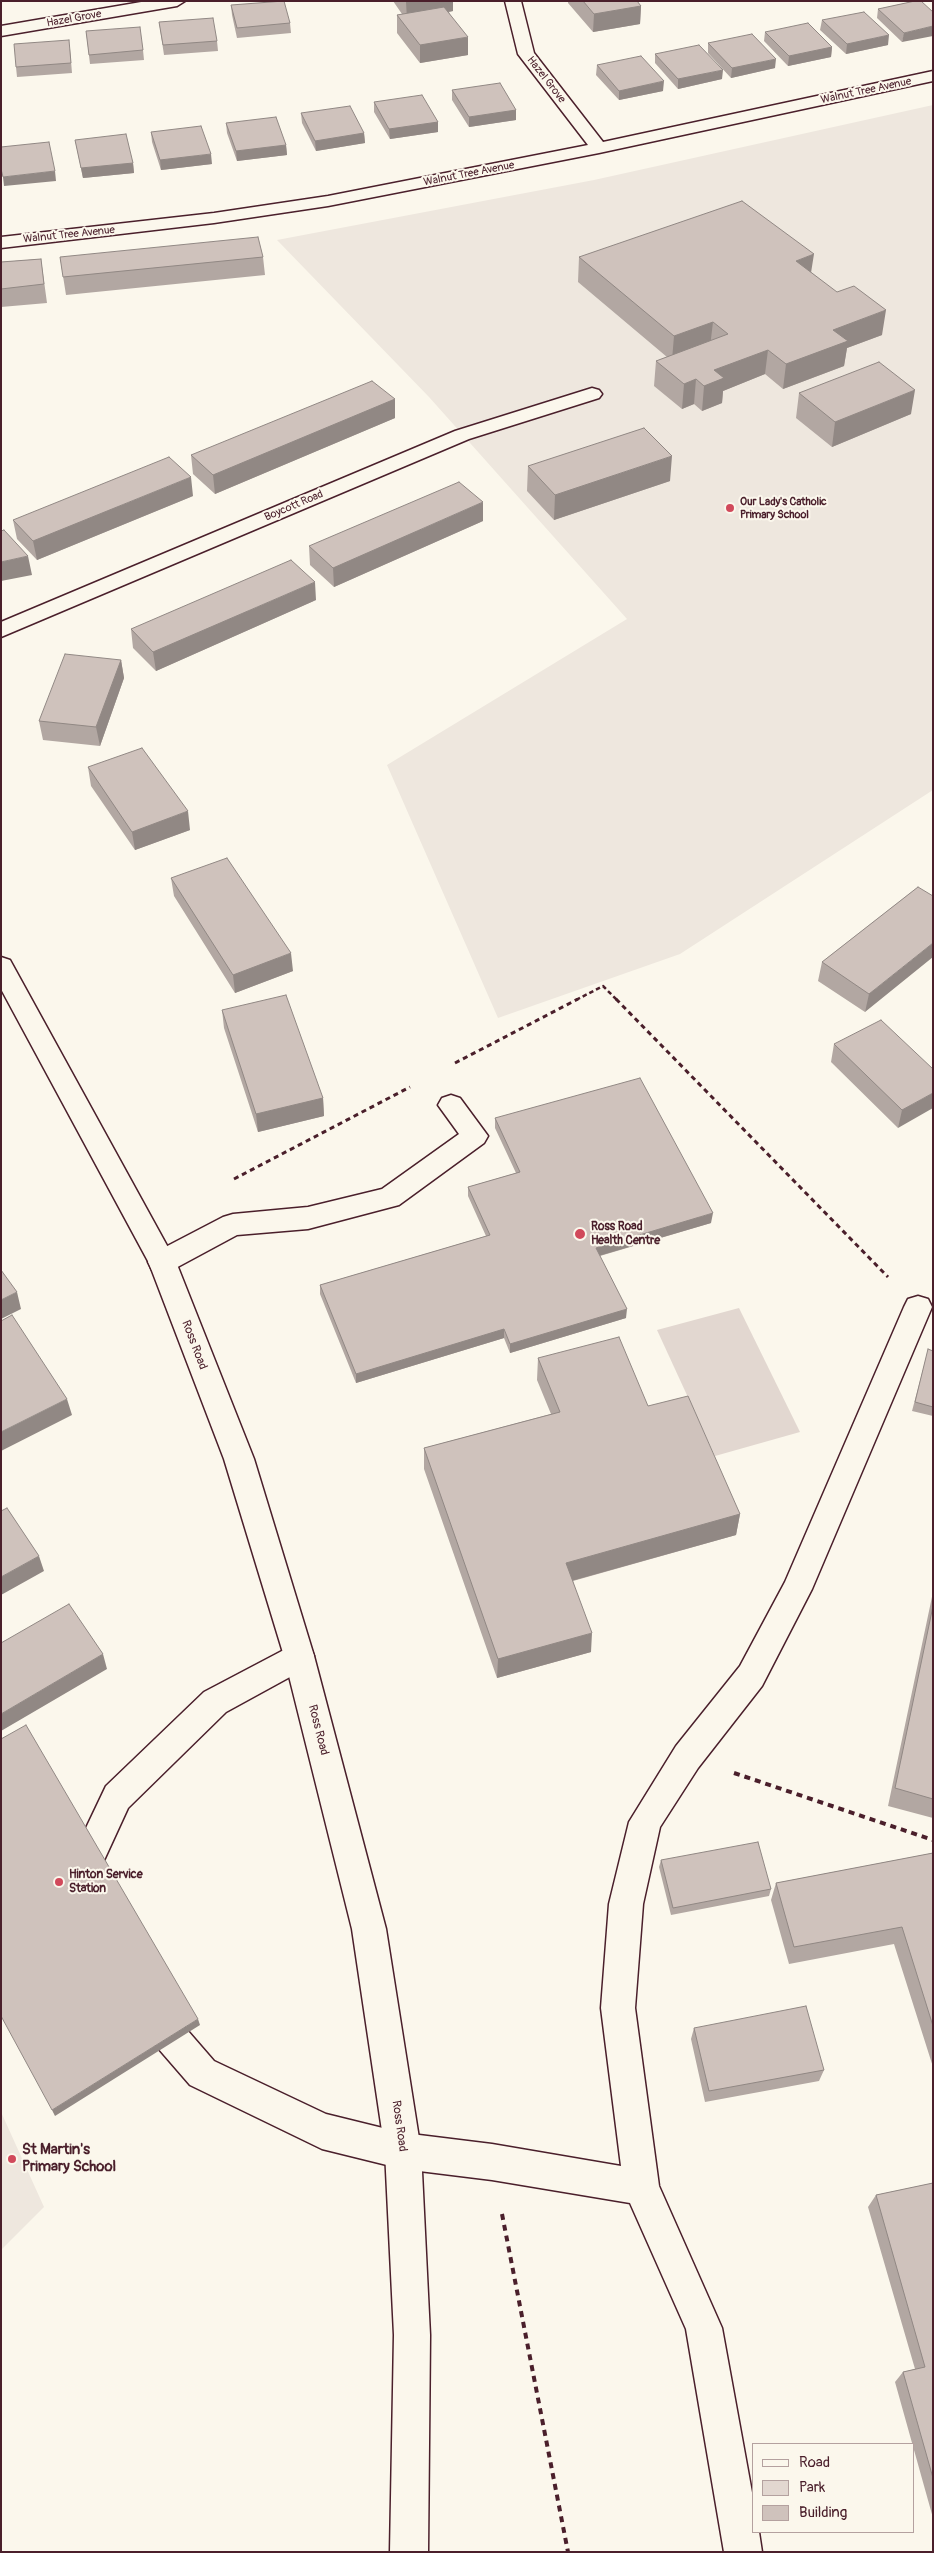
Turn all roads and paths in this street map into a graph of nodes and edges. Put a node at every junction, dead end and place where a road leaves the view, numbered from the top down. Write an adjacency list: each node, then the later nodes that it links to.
1 (177, 1): 3 (main road, Hazel Grove)
2 (513, 1): 5 (main road, Hazel Grove)
3 (1, 31)
4 (933, 76): 5 (main road, Walnut Tree Avenue)
5 (599, 148): 6 (main road, Walnut Tree Avenue)
6 (1, 243)
7 (592, 394): 8 (main road, Boycott Road)
8 (1, 630)
9 (1, 966): 14 (main road, Ross Road)
10 (453, 1064): 15 (path)
11 (418, 1083): 13 (path)
12 (450, 1105): 14 (main road)
13 (232, 1180)
14 (162, 1262): 16 (main road, Ross Road)
15 (918, 1308): 17 (main road)
16 (299, 1656): 19 (main road); 21 (main road, Ross Road)
17 (687, 1757): 18 (path); 23 (main road)
18 (933, 1840)
19 (96, 1903)
20 (131, 1991): 21 (main road)
21 (403, 2151): 22 (main road); 24 (main road, Ross Road)
22 (492, 2162): 23 (main road); 25 (path)
23 (641, 2186): 26 (main road)
24 (409, 2552)
25 (568, 2552)
26 (743, 2552)

